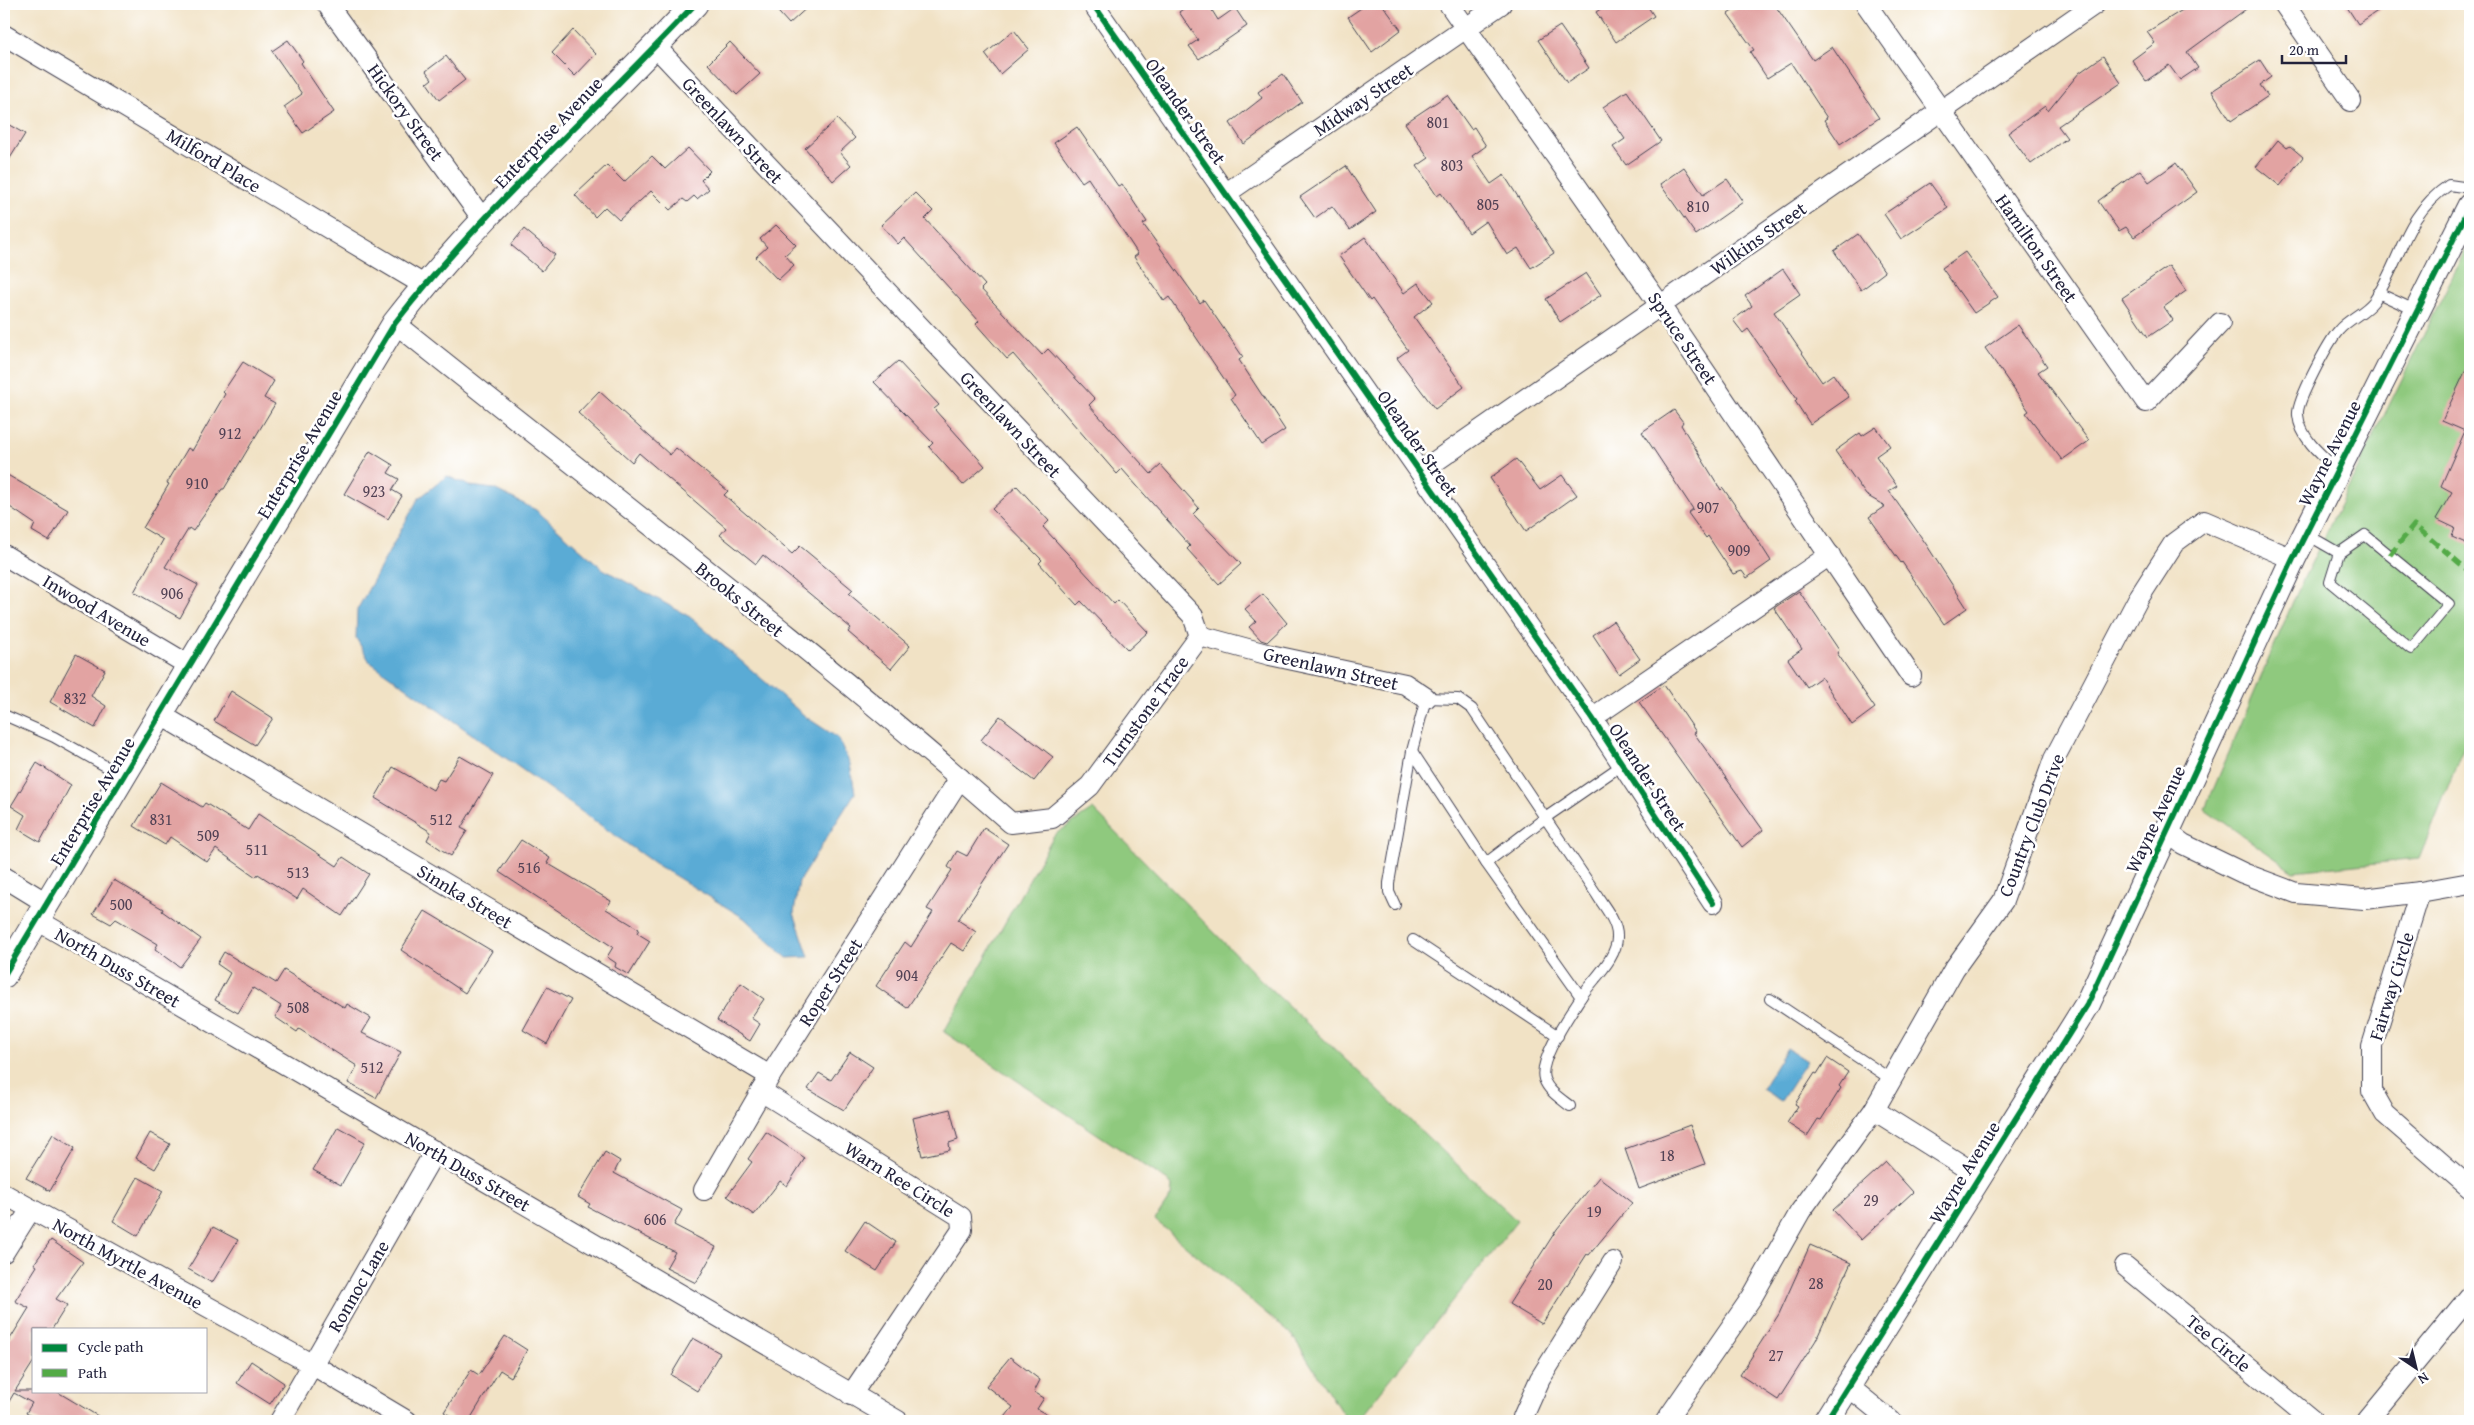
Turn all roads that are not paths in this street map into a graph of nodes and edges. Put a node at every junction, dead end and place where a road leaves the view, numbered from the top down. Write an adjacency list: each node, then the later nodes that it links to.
1 (327, 4): 17 (street, Hickory Street)
2 (1093, 4): 15 (street, Oleander Street)
3 (1449, 4): 9 (street, Spruce Street)
4 (1501, 4): 9 (street, Midway Street)
5 (1866, 4): 13 (street, Hamilton Street)
6 (2095, 4): 13 (street, Wilkins Street)
7 (692, 5): 11 (street, Enterprise Avenue)
8 (2287, 7): 12 (street)
9 (1466, 29): 15 (street, Midway Street); 20 (street, Spruce Street)
10 (4, 35): 18 (street, Milford Place)
11 (654, 45): 17 (street, Enterprise Avenue); 31 (street, Greenlawn Street)
12 (2351, 101)
13 (1940, 112): 20 (street, Wilkins Street); 23 (street, Hamilton Street)
14 (2470, 188): 19 (lane)
15 (1225, 194): 25 (street, Oleander Street)
16 (2468, 217): 21 (street, Wayne Avenue)
17 (484, 221): 18 (street, Enterprise Avenue)
18 (424, 285): 22 (street, Enterprise Avenue)
19 (2378, 293): 21 (lane); 24 (lane)
20 (1660, 305): 25 (street, Wilkins Street); 29 (street, Spruce Street)
21 (2417, 312): 24 (street, Wayne Avenue)
22 (395, 323): 32 (street, Enterprise Avenue); 41 (street, Brooks Street)
23 (2220, 323)
24 (2338, 470): 26 (street, Wayne Avenue)
25 (1420, 472): 37 (street, Oleander Street)
26 (2306, 534): 27 (lane); 30 (street, Wayne Avenue)
27 (2339, 553): 27 (lane)
28 (4, 555): 32 (street, Inwood Avenue)
29 (1830, 555): 33 (street, Spruce Street); 37 (street)
30 (2293, 559): 44 (street, Wayne Avenue); 57 (street, Country Club Drive)
31 (1200, 636): 34 (street, Greenlawn Street); 42 (street, Turnstone Trace)
32 (190, 666): 36 (street, Enterprise Avenue)
33 (1911, 676)
34 (1426, 698): 38 (lane); 43 (lane)
35 (4, 715): 40 (lane)
36 (161, 716): 40 (street, Enterprise Avenue); 58 (street, Sinnka Street)
37 (1592, 718): 39 (street, Oleander Street)
38 (1412, 751): 45 (lane); 50 (lane)
39 (1622, 765): 43 (lane); 49 (street, Oleander Street)
40 (124, 776): 51 (street, Enterprise Avenue)
41 (960, 778): 42 (street, Brooks Street); 58 (street, Roper Street)
42 (1090, 786)
43 (1545, 818): 45 (lane); 54 (lane)
44 (2166, 832): 48 (street); 62 (street, Wayne Avenue)
45 (1486, 863): 54 (lane)
46 (4, 877): 51 (street, North Duss Street)
47 (2470, 883): 48 (street)
48 (2420, 892): 63 (street, Fairway Circle)
49 (1713, 903)
50 (1395, 905)
51 (43, 912): 53 (street, Enterprise Avenue); 61 (street, North Duss Street)
52 (1413, 940): 56 (lane)
53 (4, 975)
54 (1581, 997): 56 (lane)
55 (1770, 999): 57 (lane)
56 (1558, 1036): 59 (lane)
57 (1892, 1080): 60 (street, Country Club Drive)
58 (765, 1084): 64 (street, Roper Street); 73 (street, Warn Ree Circle)
59 (1570, 1106)
60 (1874, 1110): 62 (street); 78 (street, Country Club Drive)
61 (435, 1151): 71 (street, Ronnoc Lane); 73 (street, North Duss Street)
62 (1979, 1176): 72 (street, Wayne Avenue)
63 (2470, 1188)
64 (704, 1190)
65 (4, 1194): 66 (street, North Myrtle Avenue)
66 (31, 1209): 67 (street); 71 (street, North Myrtle Avenue)
67 (4, 1252)
68 (1613, 1262): 77 (street)
69 (2125, 1266): 81 (street, Tee Circle)
70 (2470, 1296): 82 (street)
71 (313, 1365): 74 (street, Ronnoc Lane); 75 (street, North Myrtle Avenue)
72 (1848, 1386): 79 (street, Wayne Avenue); 80 (street)
73 (851, 1395): 76 (street, North Duss Street)
74 (280, 1421)
75 (407, 1421)
76 (898, 1421)
77 (1524, 1421)
78 (1666, 1421)
79 (1826, 1421)
80 (1891, 1421)
81 (2313, 1421)
82 (2367, 1421)

